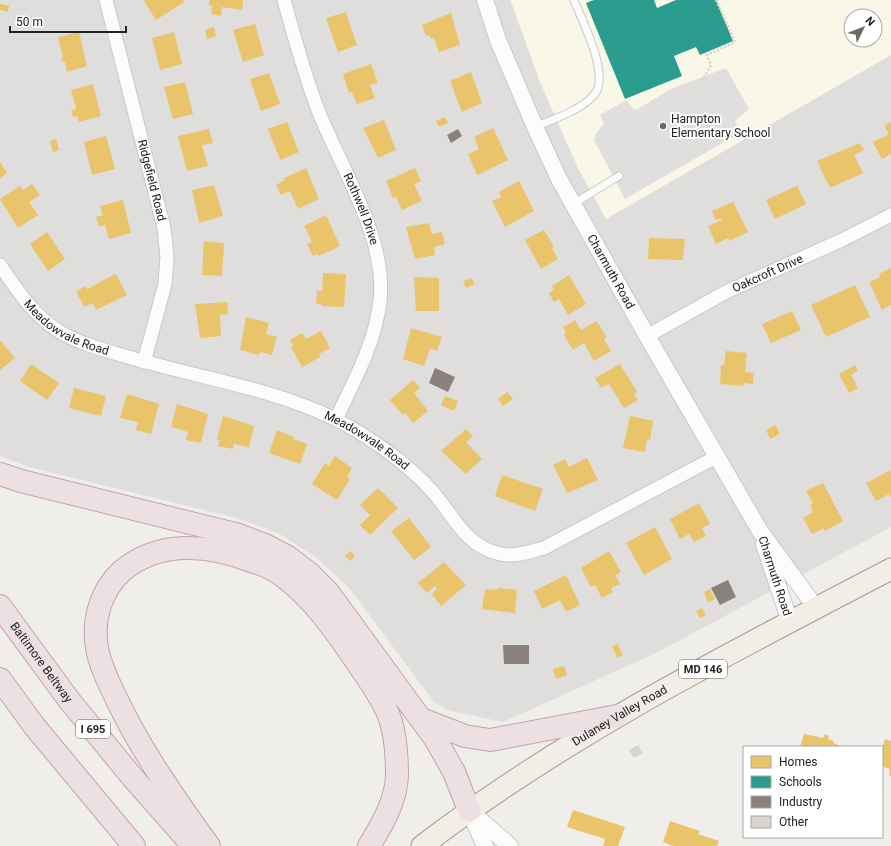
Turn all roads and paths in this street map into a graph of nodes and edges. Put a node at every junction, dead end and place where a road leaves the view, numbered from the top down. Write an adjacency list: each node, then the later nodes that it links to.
1 (106, 0): 13 (street, Ridgefield Road)
2 (284, 0): 14 (street, Rothwell Drive)
3 (485, 0): 7 (street, Charmuth Road)
4 (574, 0): 7 (lane)
5 (716, 0): 6 (path)
6 (702, 81)
7 (534, 127): 9 (street, Charmuth Road)
8 (619, 176): 9 (lane)
9 (573, 204): 12 (street, Charmuth Road)
10 (891, 215): 12 (street, Oakcroft Drive)
11 (0, 265): 13 (street, Meadowvale Road)
12 (647, 336): 15 (street, Charmuth Road)
13 (144, 362): 14 (street, Meadowvale Road)
14 (336, 419): 15 (street, Meadowvale Road)
15 (716, 457): 17 (street, Charmuth Road)
16 (0, 474): 24 (highway)
17 (760, 531): 20 (street, Charmuth Road); 21 (street, Charmuth Road)
18 (891, 569): 20 (main road, Dulaney Valley Road / MD 146)
19 (0, 606): 27 (highway, Baltimore Beltway / I 695)
20 (816, 608): 21 (main road, Dulaney Valley Road / MD 146)
21 (790, 622): 23 (main road, Dulaney Valley Road / MD 146)
22 (0, 679): 26 (highway)
23 (617, 716): 24 (highway); 25 (main road, Dulaney Valley Road / MD 146)
24 (421, 719): 25 (highway)
25 (469, 810): 30 (main road, Dulaney Valley Road / MD 146); 31 (street); 32 (street)
26 (134, 846)
27 (193, 846)
28 (209, 846): 29 (highway)
29 (369, 846)
30 (422, 846)
31 (485, 846)
32 (510, 846)

